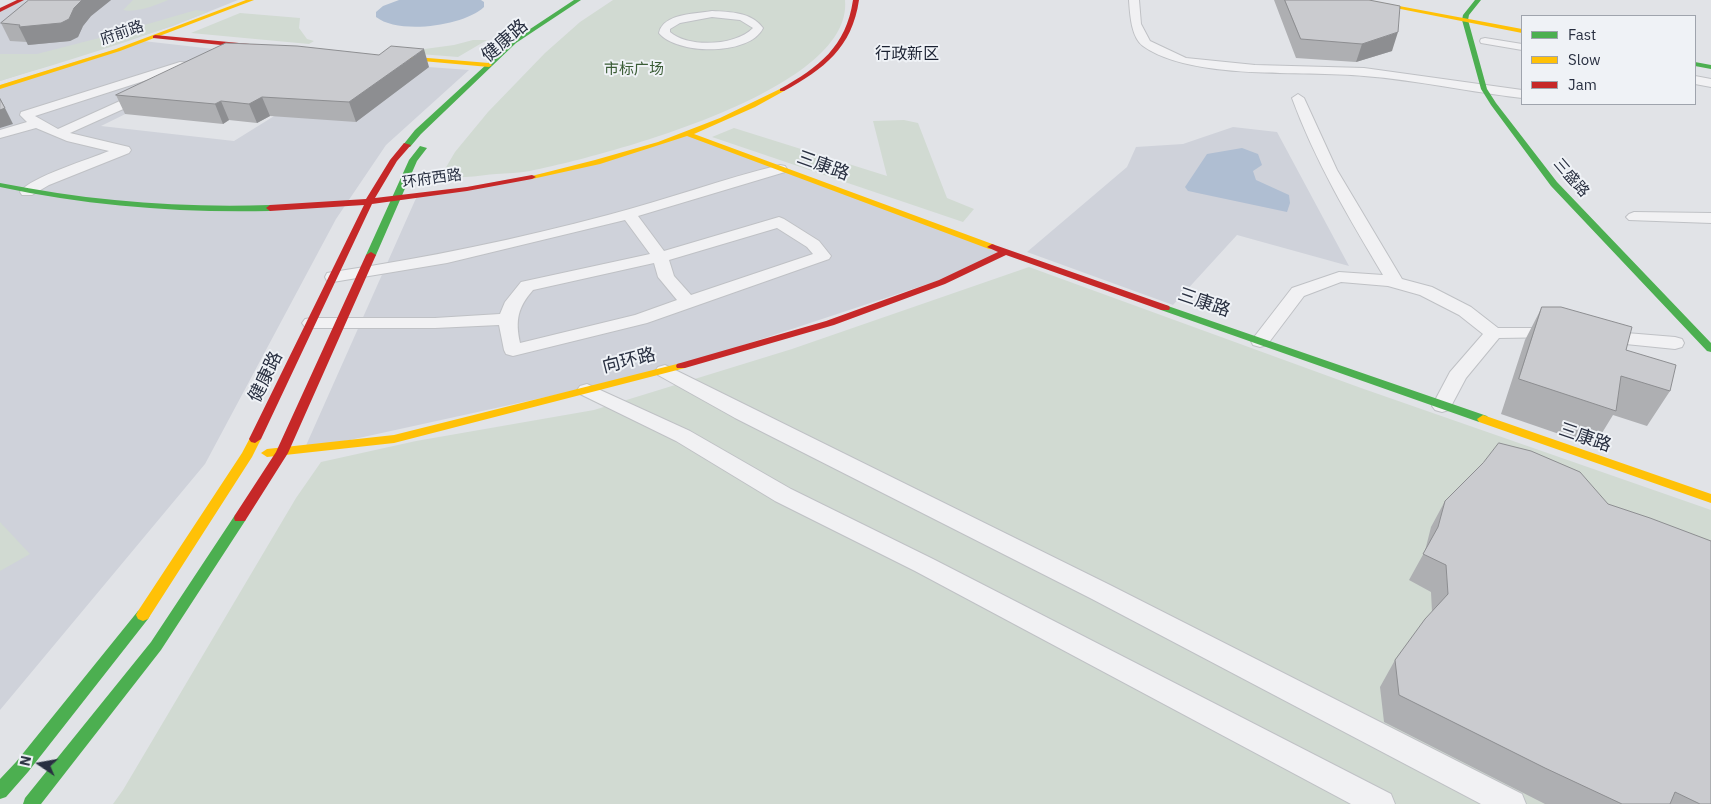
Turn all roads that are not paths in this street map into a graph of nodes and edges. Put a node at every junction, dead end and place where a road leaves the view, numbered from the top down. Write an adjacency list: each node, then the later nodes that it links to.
1 (21, 0): 10 (main road)
2 (251, 0): 15 (main road, 府前路)
3 (578, 0): 27 (main road, 健康路)
4 (588, 0): 40 (main road, 健康路)
5 (856, 0): 43 (main road, 环府西路)
6 (1134, 0): 35 (street)
7 (1358, 0): 11 (main road)
8 (1386, 0): 11 (main road)
9 (1478, 0): 11 (main road)
10 (0, 10)
11 (1466, 17): 12 (main road); 35 (main road, 三盛路)
12 (1483, 18): 13 (main road); 14 (main road); 16 (main road)
13 (1521, 25)
14 (1521, 31)
15 (155, 37): 18 (main road); 32 (main road, 府前路)
16 (1485, 41): 19 (street); 20 (main road)
17 (698, 46): 17 (street)
18 (276, 48)
19 (1521, 48)
20 (1488, 52)
21 (1510, 52): 22 (street)
22 (1521, 53)
23 (384, 56): 27 (main road)
24 (1696, 58): 25 (main road)
25 (1711, 61)
26 (1696, 64): 28 (main road)
27 (489, 65): 49 (main road, 健康路)
28 (1711, 67)
29 (177, 79): 39 (street)
30 (1696, 80): 31 (street)
31 (1711, 83)
32 (0, 87)
33 (160, 87): 42 (street)
34 (1502, 87): 35 (street); 36 (street); 38 (main road)
35 (1485, 90): 65 (main road, 三盛路)
36 (1521, 94)
37 (1298, 98): 57 (street)
38 (1514, 104)
39 (35, 124): 41 (street); 42 (street)
40 (442, 126)
41 (0, 134)
42 (58, 134): 47 (street)
43 (687, 134): 45 (main road, 三康路); 48 (main road, 环府西路)
44 (431, 140): 48 (main road)
45 (780, 169): 50 (street); 53 (main road, 三康路)
46 (0, 185): 47 (main road, 环府西路)
47 (28, 192): 49 (main road, 环府西路)
48 (396, 199): 49 (main road, 环府西路); 55 (main road)
49 (370, 202): 56 (main road, 健康路)
50 (629, 215): 54 (street); 55 (street)
51 (1634, 217): 52 (street)
52 (1711, 218)
53 (1005, 252): 63 (main road, 三康路); 66 (main road, 向环路)
54 (660, 257): 58 (street); 58 (street); 59 (street)
55 (363, 273): 56 (street); 60 (main road)
56 (333, 277): 61 (main road, 健康路)
57 (1396, 283): 62 (street); 63 (street)
58 (688, 302): 59 (street)
59 (507, 319): 60 (street)
60 (341, 322): 61 (street); 69 (main road)
61 (311, 323): 70 (main road, 健康路)
62 (1494, 333): 64 (street); 68 (street)
63 (1260, 341): 68 (main road, 三康路)
64 (1675, 343)
65 (1711, 349)
66 (664, 371): 67 (main road, 向环路); 75 (street)
67 (587, 390): 69 (main road, 向环路); 74 (street)
68 (1442, 406): 71 (main road, 三康路)
69 (282, 453): 70 (main road, 向环路); 73 (main road)
70 (248, 454): 72 (main road, 健康路)
71 (1711, 499)
72 (0, 791)
73 (31, 804)
74 (1380, 804)
75 (1511, 804)

